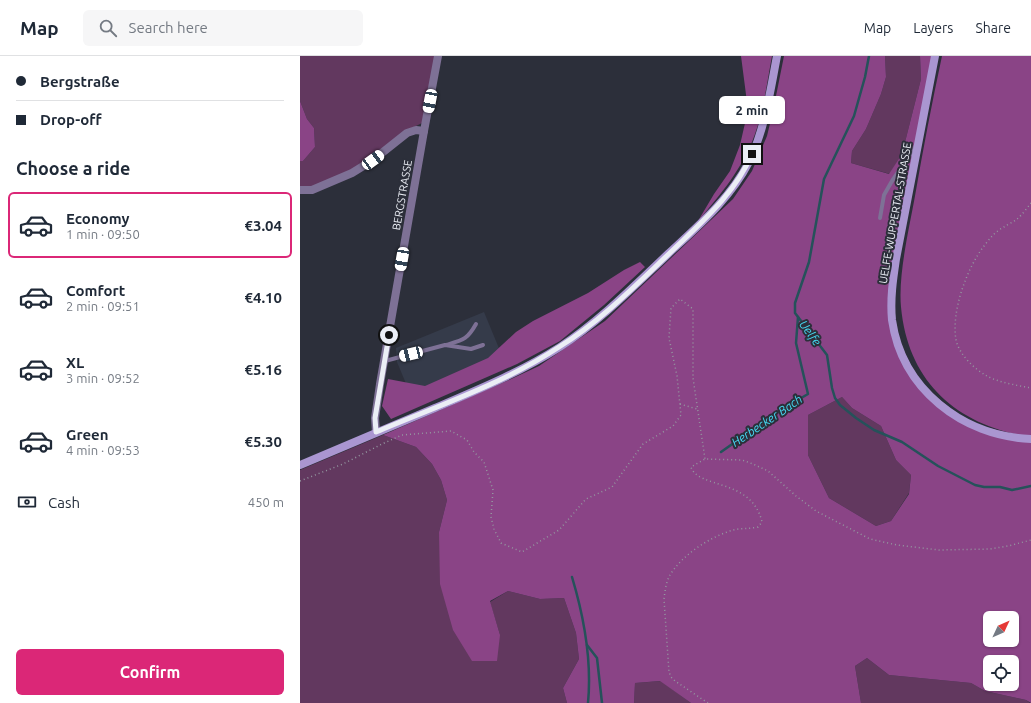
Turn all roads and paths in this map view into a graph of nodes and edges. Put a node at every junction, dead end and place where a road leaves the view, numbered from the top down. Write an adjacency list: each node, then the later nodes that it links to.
1 (438, 56): 4 (street, BERGSTRASSE)
2 (777, 56): 16 (main road)
3 (936, 56): 5 (main road, UELFE-WUPPERTAL-STRASSE)
4 (424, 131): 6 (street); 12 (street, BERGSTRASSE)
5 (918, 142): 8 (lane); 17 (main road, UELFE-WUPPERTAL-STRASSE)
6 (300, 190)
7 (1031, 203): 13 (path)
8 (880, 218)
9 (476, 324): 10 (lane)
10 (445, 345): 11 (lane); 12 (lane)
11 (484, 345)
12 (385, 362): 16 (street, BERGSTRASSE)
13 (1031, 388)
14 (680, 404): 15 (path); 15 (path); 20 (path)
15 (697, 410): 18 (path)
16 (376, 432): 19 (main road)
17 (1031, 439)
18 (705, 459): 21 (path); 22 (path)
19 (300, 465)
20 (300, 481)
21 (1031, 540)
22 (708, 703)

